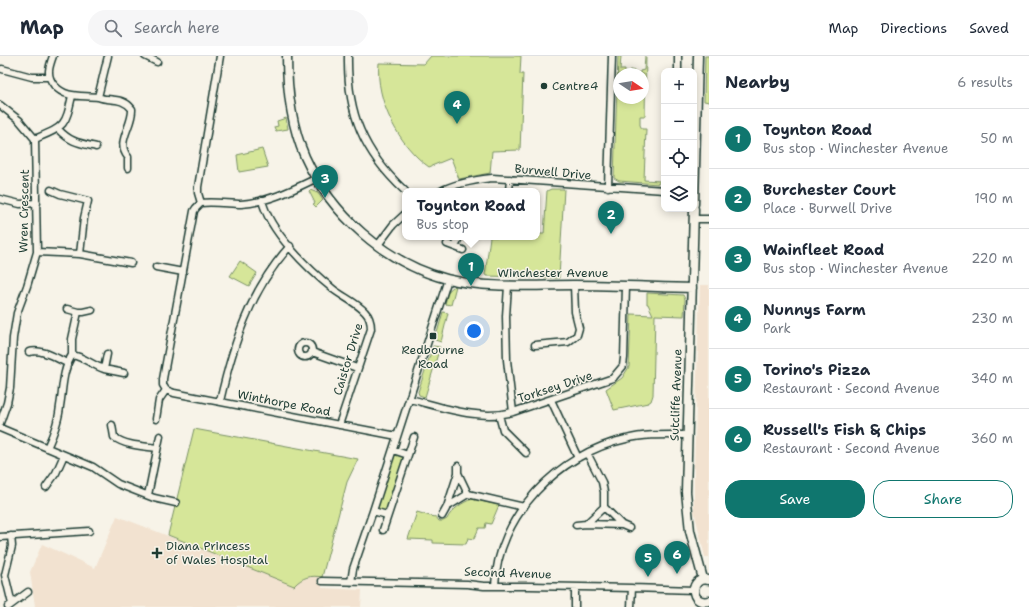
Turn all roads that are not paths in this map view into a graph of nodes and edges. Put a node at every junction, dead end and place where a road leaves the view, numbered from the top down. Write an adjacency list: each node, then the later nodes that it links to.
1 (53, 56): 13 (street)
2 (108, 56): 15 (street)
3 (145, 56): 10 (street)
4 (220, 56): 34 (street)
5 (287, 56): 24 (street, Winchester Avenue)
6 (348, 56): 27 (street)
7 (612, 56): 26 (street)
8 (678, 56): 11 (street)
9 (698, 56): 16 (street)
10 (157, 62)
11 (678, 68)
12 (2, 69): 13 (street)
13 (49, 77): 14 (street)
14 (72, 96): 15 (street); 18 (street)
15 (98, 97): 22 (street)
16 (696, 104)
17 (0, 105): 19 (street)
18 (58, 129): 19 (street); 21 (street)
19 (35, 139): 35 (street, Wren Crescent)
20 (695, 140): 23 (street)
21 (96, 147)
22 (128, 168)
23 (694, 176)
24 (317, 178): 33 (street); 42 (street, Winchester Avenue)
25 (510, 179): 26 (street, Burwell Drive); 28 (street, Burwell Drive); 29 (street)
26 (608, 187): 31 (street, Burwell Drive)
27 (402, 188)
28 (446, 188)
29 (510, 188)
30 (51, 190): 47 (street)
31 (661, 190)
32 (0, 199): 35 (street)
33 (262, 200): 34 (street); 43 (street, Caistor Drive)
34 (202, 203): 50 (street)
35 (36, 204): 46 (street, Wren Crescent)
36 (694, 212): 38 (street, Sutcliffe Avenue)
37 (402, 217): 42 (street)
38 (694, 219): 39 (street); 55 (street, Sutcliffe Avenue)
39 (709, 219)
40 (458, 240): 44 (street)
41 (447, 244): 44 (street)
42 (378, 245): 51 (street, Winchester Avenue)
43 (290, 246): 67 (street, Caistor Drive); 73 (street)
44 (455, 247): 45 (street)
45 (463, 250)
46 (37, 252): 47 (street); 77 (street, Wren Crescent)
47 (80, 254): 48 (street)
48 (131, 263)
49 (156, 267): 50 (street)
50 (183, 272): 70 (street)
51 (448, 279): 53 (street, Winchester Avenue); 71 (street)
52 (574, 285): 53 (street, Winchester Avenue); 54 (street, Winchester Avenue); 60 (street)
53 (508, 286): 74 (street)
54 (626, 286): 55 (street, Winchester Avenue); 72 (street, Torksey Drive)
55 (692, 288): 81 (street, Sutcliffe Avenue)
56 (67, 309): 58 (street)
57 (92, 310): 58 (street)
58 (78, 312): 65 (street)
59 (40, 343): 61 (street)
60 (535, 344)
61 (38, 351): 62 (street); 66 (street)
62 (29, 352)
63 (312, 352): 67 (street)
64 (107, 354): 68 (street)
65 (72, 355): 66 (street); 68 (street)
66 (66, 363): 85 (street)
67 (358, 368): 79 (street, Caistor Drive)
68 (104, 369): 69 (street)
69 (124, 373)
70 (166, 390): 73 (street, Winthorpe Road); 76 (street)
71 (410, 399): 75 (street, Torksey Drive); 83 (street)
72 (551, 400): 74 (street, Torksey Drive); 92 (street)
73 (220, 401): 79 (street, Winthorpe Road)
74 (513, 412): 75 (street, Torksey Drive)
75 (499, 415): 88 (street)
76 (156, 419)
77 (0, 423)
78 (112, 425): 86 (street)
79 (339, 425): 83 (street, Winthorpe Road)
80 (0, 428): 85 (street)
81 (687, 435): 89 (street); 113 (street, Sutcliffe Avenue)
82 (160, 436): 86 (street)
83 (397, 436): 87 (street)
84 (414, 437): 91 (street)
85 (47, 448): 90 (street)
86 (157, 448): 97 (street)
87 (393, 450): 91 (street); 102 (street)
88 (526, 453)
89 (587, 453): 92 (street); 101 (street)
90 (64, 455): 95 (street); 97 (street)
91 (408, 455): 103 (street)
92 (578, 458): 100 (street)
93 (458, 466): 94 (street)
94 (458, 473): 96 (street); 99 (street)
95 (46, 487)
96 (468, 494): 99 (street); 100 (street)
97 (148, 495): 98 (street)
98 (176, 503)
99 (447, 507): 104 (street)
100 (524, 507): 116 (street)
101 (604, 507): 105 (street); 107 (street)
102 (373, 512): 103 (street); 115 (street)
103 (387, 515): 109 (street)
104 (442, 516)
105 (586, 524): 106 (street); 107 (street)
106 (576, 525)
107 (622, 525): 108 (street)
108 (629, 528)
109 (383, 530)
110 (89, 531): 111 (street)
111 (11, 536): 112 (street); 122 (street)
112 (0, 537)
113 (706, 580): 119 (street)
114 (322, 581): 115 (street, Second Avenue)
115 (351, 582): 116 (street, Second Avenue)
116 (496, 586): 117 (street, Second Avenue)
117 (575, 587): 118 (street, Second Avenue); 123 (street)
118 (632, 588): 119 (street, Second Avenue); 124 (street)
119 (694, 590): 121 (street)
120 (28, 592): 122 (street)
121 (707, 603)
122 (10, 606)
123 (575, 607)
124 (631, 607)

